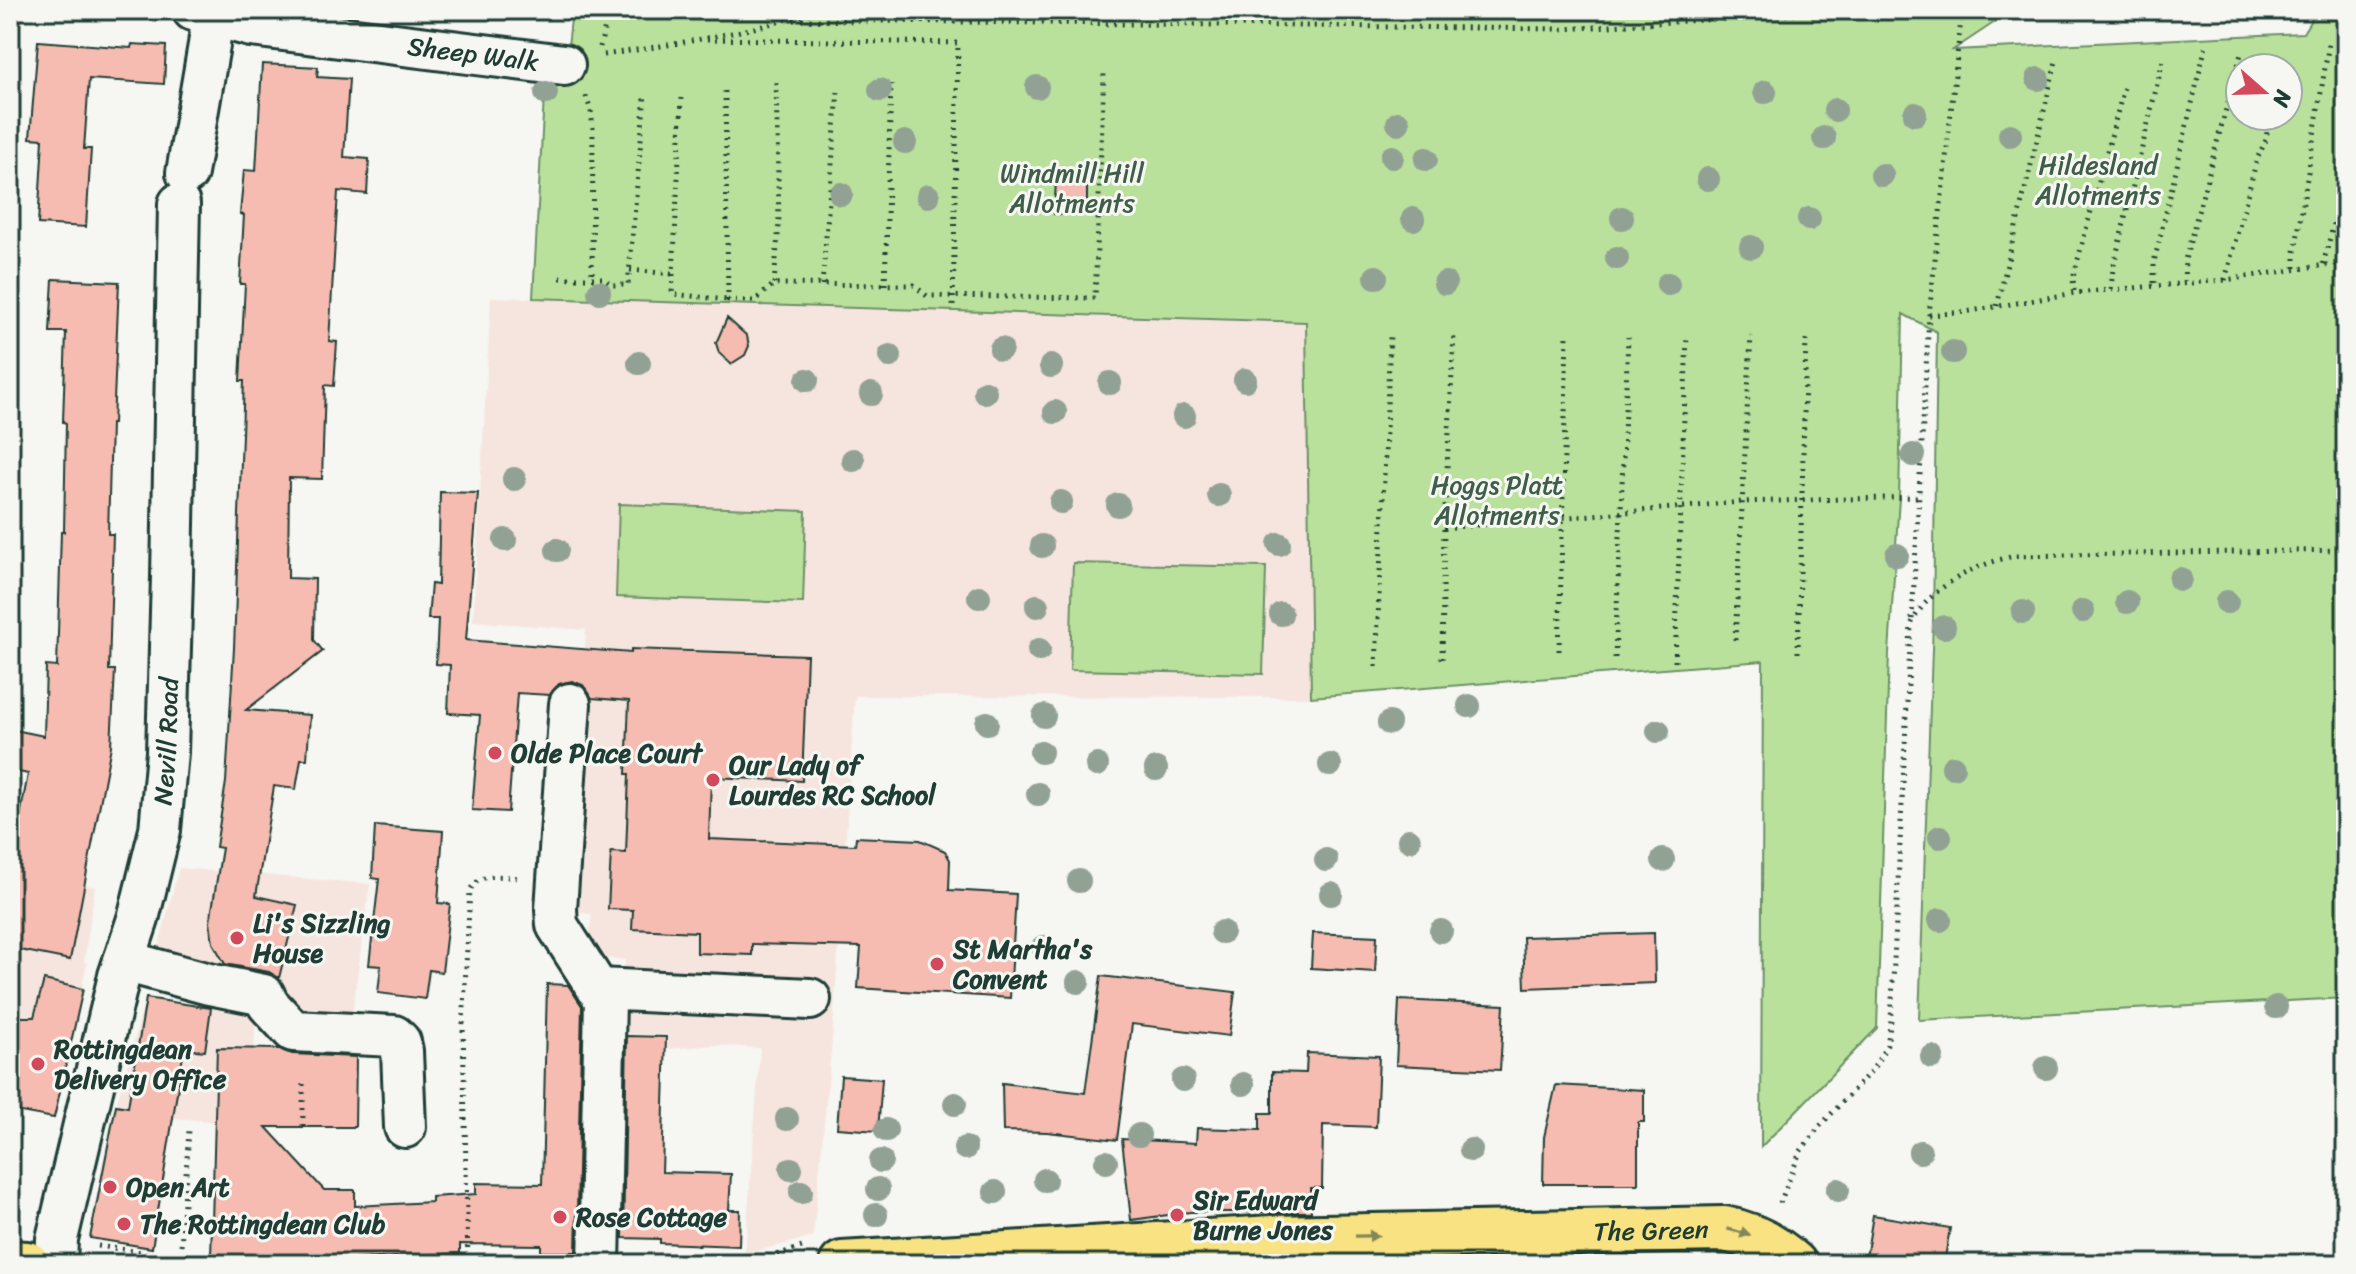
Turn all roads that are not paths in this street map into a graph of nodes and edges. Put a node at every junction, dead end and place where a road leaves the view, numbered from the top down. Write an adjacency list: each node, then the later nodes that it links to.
1 (206, 12): 2 (street, Sheep Walk); 4 (street, Nevill Road)
2 (564, 65)
3 (570, 704): 5 (street)
4 (124, 961): 7 (street); 9 (street, Nevill Road)
5 (598, 989): 6 (street); 11 (street)
6 (810, 999)
7 (405, 1127)
8 (1780, 1254): 10 (main road, The Green, one-way to 8)
9 (47, 1256): 12 (main road)
10 (1020, 1260): 13 (main road, The Green)
11 (599, 1262)
12 (10, 1263)
13 (842, 1264)

